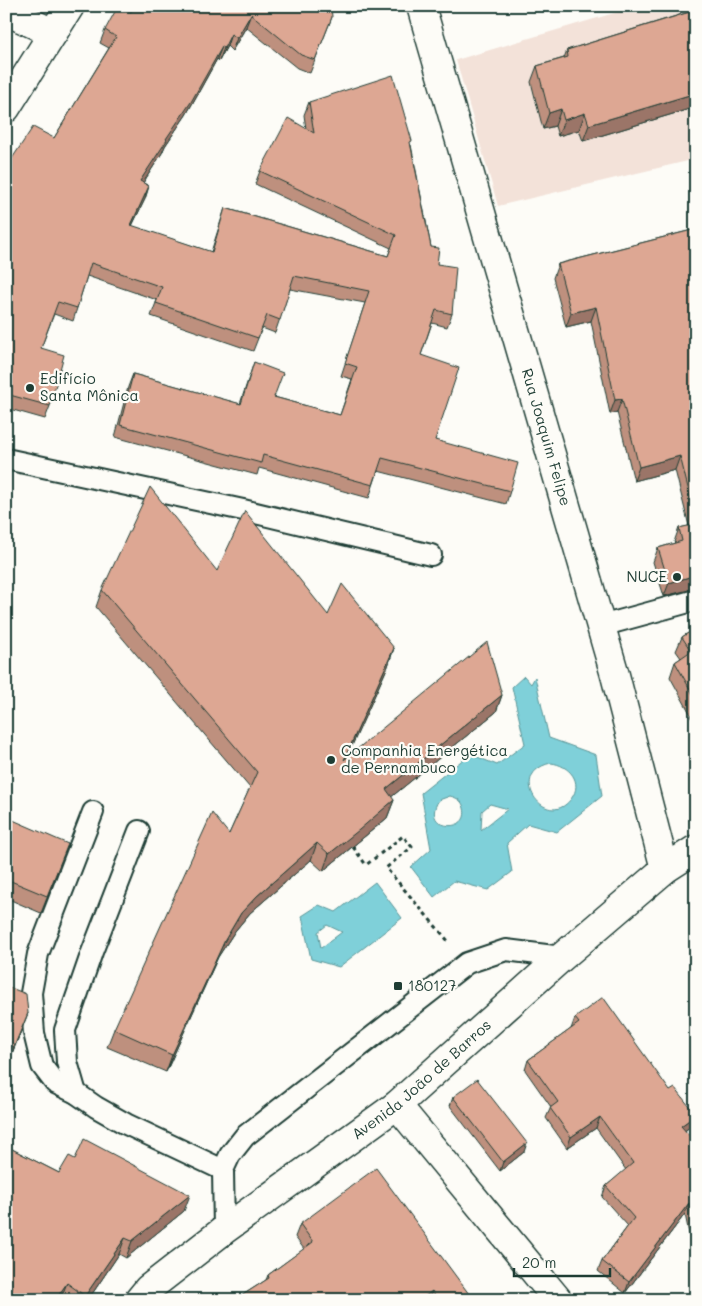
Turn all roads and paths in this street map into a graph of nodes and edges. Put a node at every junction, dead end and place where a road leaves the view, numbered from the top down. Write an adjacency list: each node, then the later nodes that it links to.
1 (70, 6): 4 (main road)
2 (421, 6): 9 (main road, Rua Joaquim Felipe)
3 (6, 11): 4 (main road)
4 (53, 33): 5 (main road)
5 (6, 108)
6 (6, 458): 7 (lane)
7 (431, 555)
8 (696, 600): 9 (lane)
9 (601, 626): 14 (main road, Rua Joaquim Felipe)
10 (93, 812): 17 (lane)
11 (139, 831): 17 (lane)
12 (353, 847): 16 (path)
13 (696, 849): 14 (main road, Avenida João de Barros)
14 (665, 869): 15 (main road, Avenida João de Barros)
15 (562, 957): 16 (lane); 18 (main road, Avenida João de Barros)
16 (467, 963): 19 (lane)
17 (76, 1093): 19 (lane)
18 (397, 1105): 20 (main road, Avenida João de Barros); 22 (main road)
19 (223, 1170): 20 (lane)
20 (224, 1230): 21 (main road, Avenida João de Barros)
21 (139, 1300)
22 (558, 1300)

